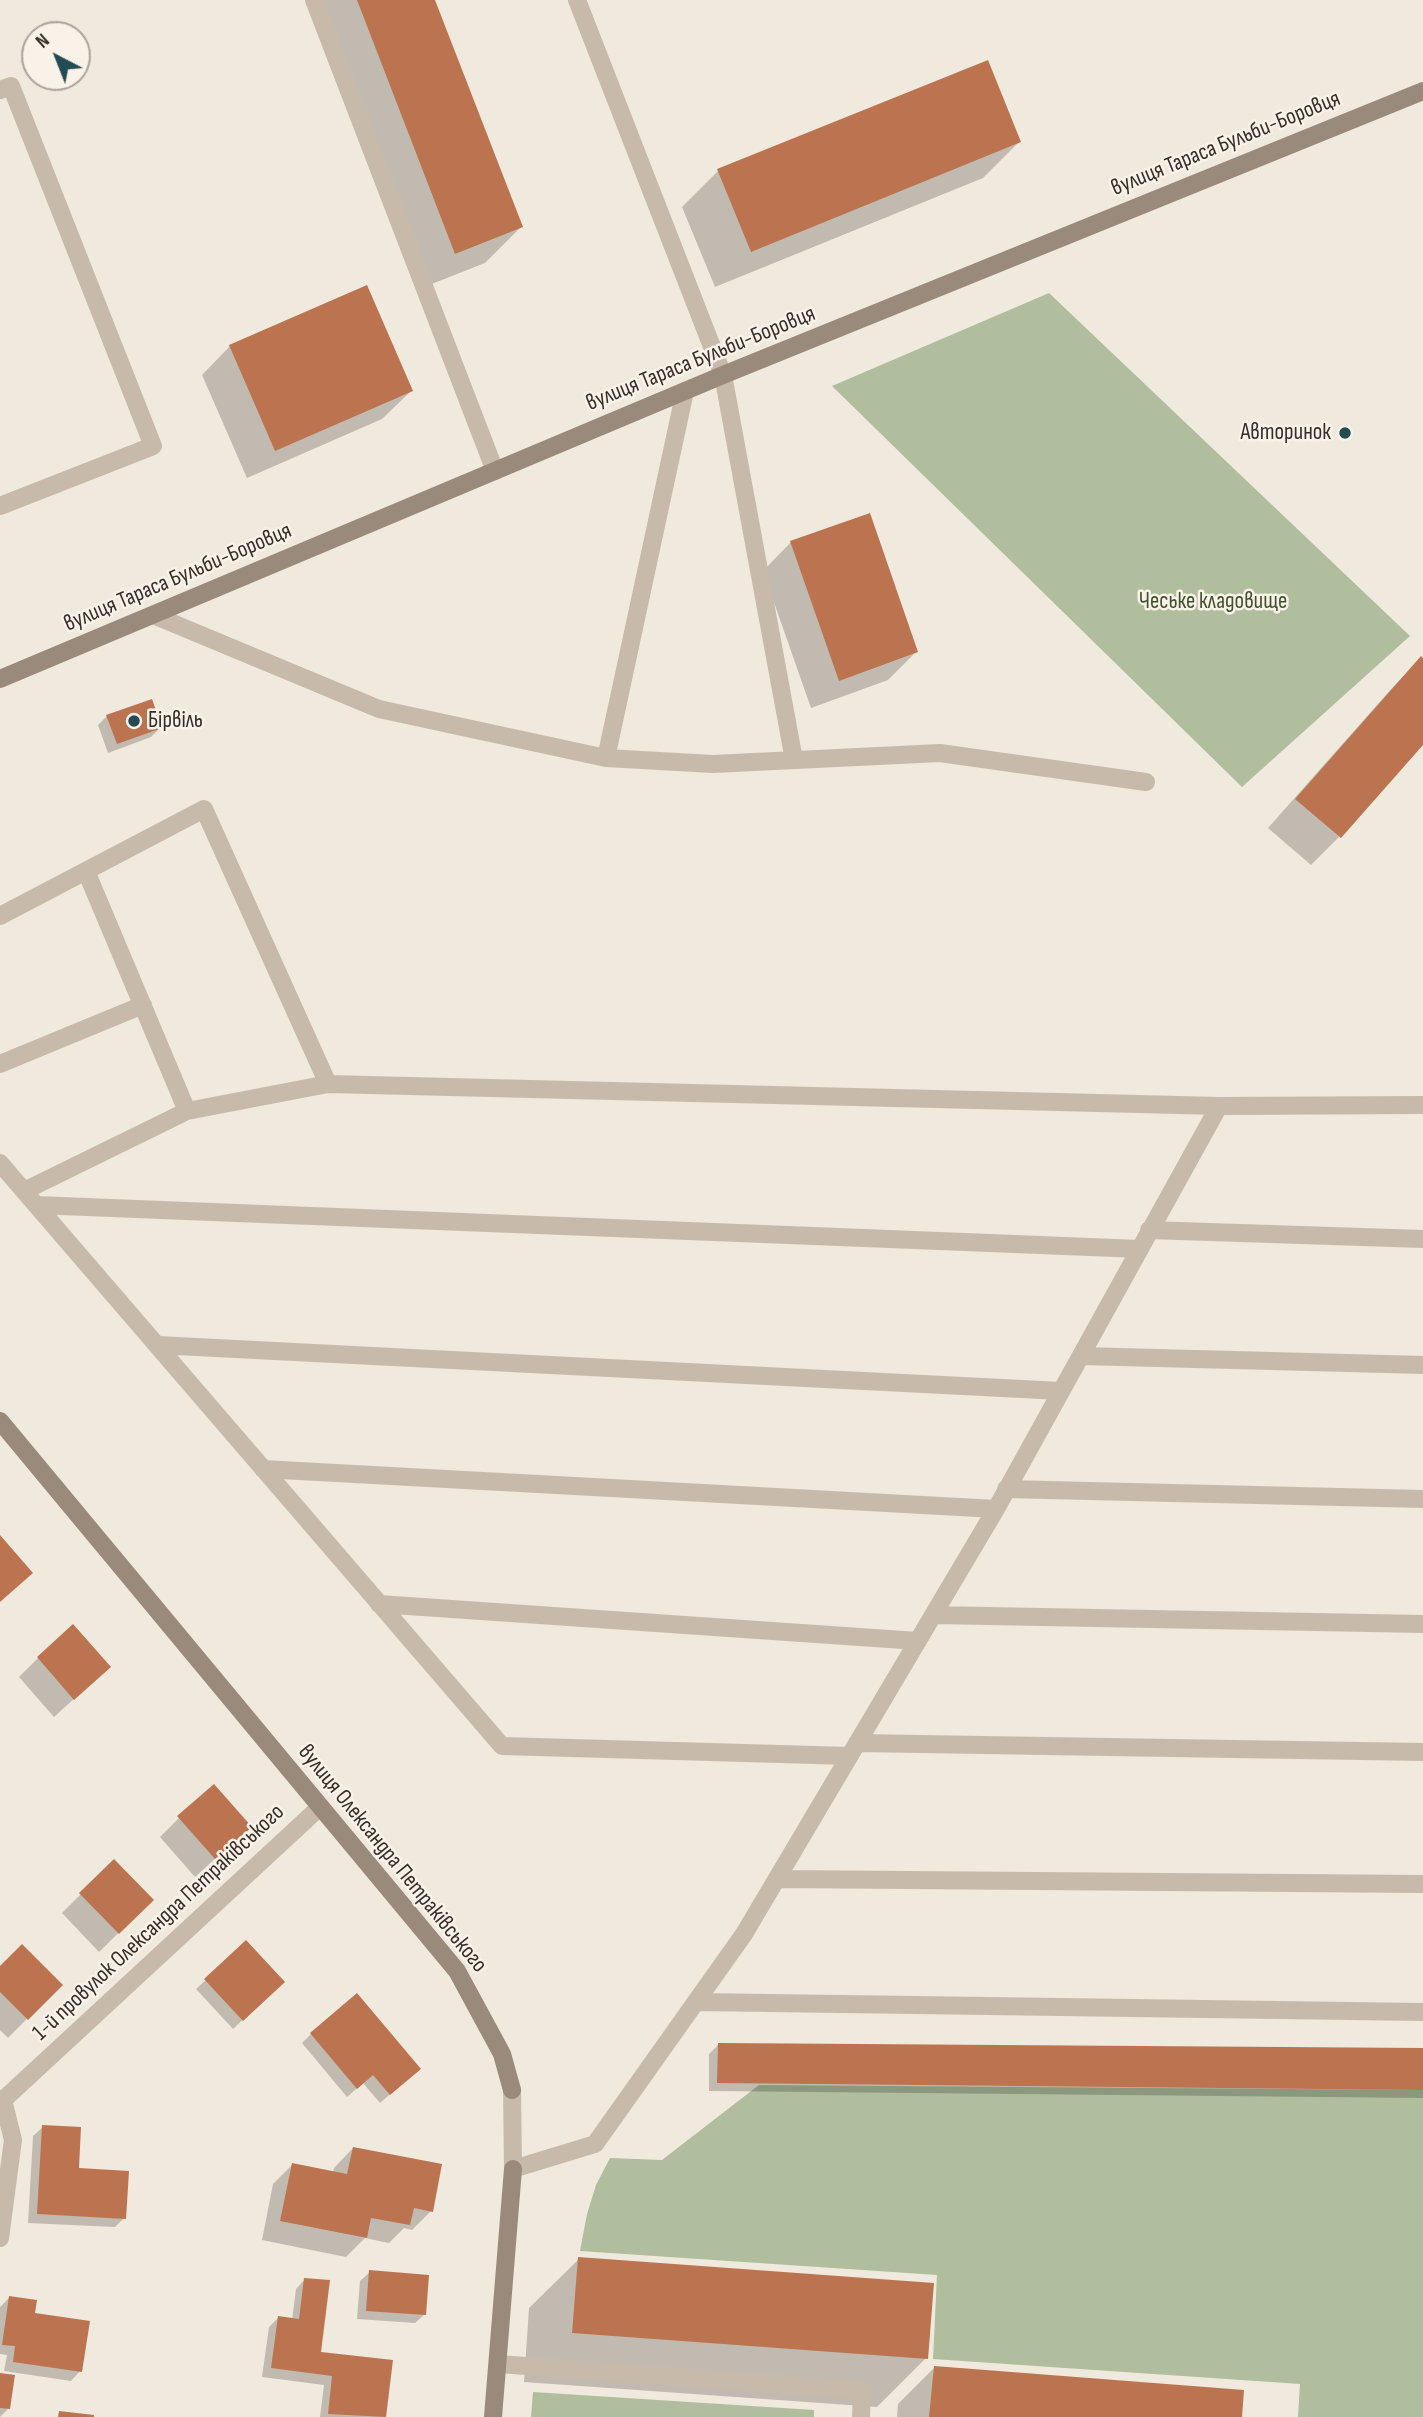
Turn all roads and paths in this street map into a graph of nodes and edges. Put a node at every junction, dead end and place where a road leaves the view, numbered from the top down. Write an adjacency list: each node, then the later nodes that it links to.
1 (314, 0): 7 (street)
2 (576, 0): 5 (street)
3 (0, 90): 8 (street)
4 (1423, 91): 5 (street, вулиця Тараса Бульби-Боровця)
5 (723, 375): 6 (street, вулиця Тараса Бульби-Боровця); 12 (street)
6 (685, 391): 7 (street, вулиця Тараса Бульби-Боровця); 11 (street)
7 (495, 471): 9 (street, вулиця Тараса Бульби-Боровця)
8 (0, 506)
9 (153, 615): 10 (street, вулиця Тараса Бульби-Боровця); 11 (street)
10 (0, 679)
11 (606, 758): 12 (street)
12 (794, 760): 13 (street)
13 (1146, 782)
14 (86, 871): 15 (street); 16 (street); 18 (street)
15 (0, 916)
16 (143, 1005): 17 (street); 21 (street)
17 (0, 1063)
18 (328, 1084): 20 (street); 21 (street)
19 (1423, 1105): 20 (street)
20 (1219, 1106): 25 (street)
21 (187, 1111): 23 (street)
22 (0, 1163): 23 (street)
23 (24, 1191): 24 (street)
24 (36, 1205): 27 (street); 28 (street)
25 (1149, 1230): 26 (street); 27 (street)
26 (1423, 1240)
27 (1140, 1249): 29 (street)
28 (157, 1345): 31 (street); 33 (street)
29 (1081, 1356): 30 (street); 31 (street)
30 (1423, 1365)
31 (1061, 1391): 34 (street)
32 (0, 1421): 43 (street, вулиця Олександра Петраківського)
33 (264, 1469): 36 (street); 37 (street)
34 (1006, 1489): 35 (street); 36 (street)
35 (1423, 1499)
36 (996, 1509): 38 (street)
37 (379, 1604): 40 (street); 41 (street)
38 (933, 1615): 39 (street); 40 (street)
39 (1423, 1623)
40 (918, 1641): 41 (street)
41 (853, 1750): 42 (street); 44 (street)
42 (1423, 1752)
43 (320, 1808): 48 (street, 1-й провулок Олександра Петраківського); 49 (street, вулиця Олександра Петраківського)
44 (776, 1879): 45 (street); 46 (street)
45 (1423, 1884)
46 (696, 2002): 47 (street); 49 (street)
47 (1423, 2012)
48 (2, 2102): 50 (street)
49 (513, 2169): 51 (street, вулиця Олександра Петраківського)
50 (0, 2238)
51 (498, 2364): 52 (street, вулиця Олександра Петраківського); 53 (street)
52 (494, 2417)
53 (860, 2417)

